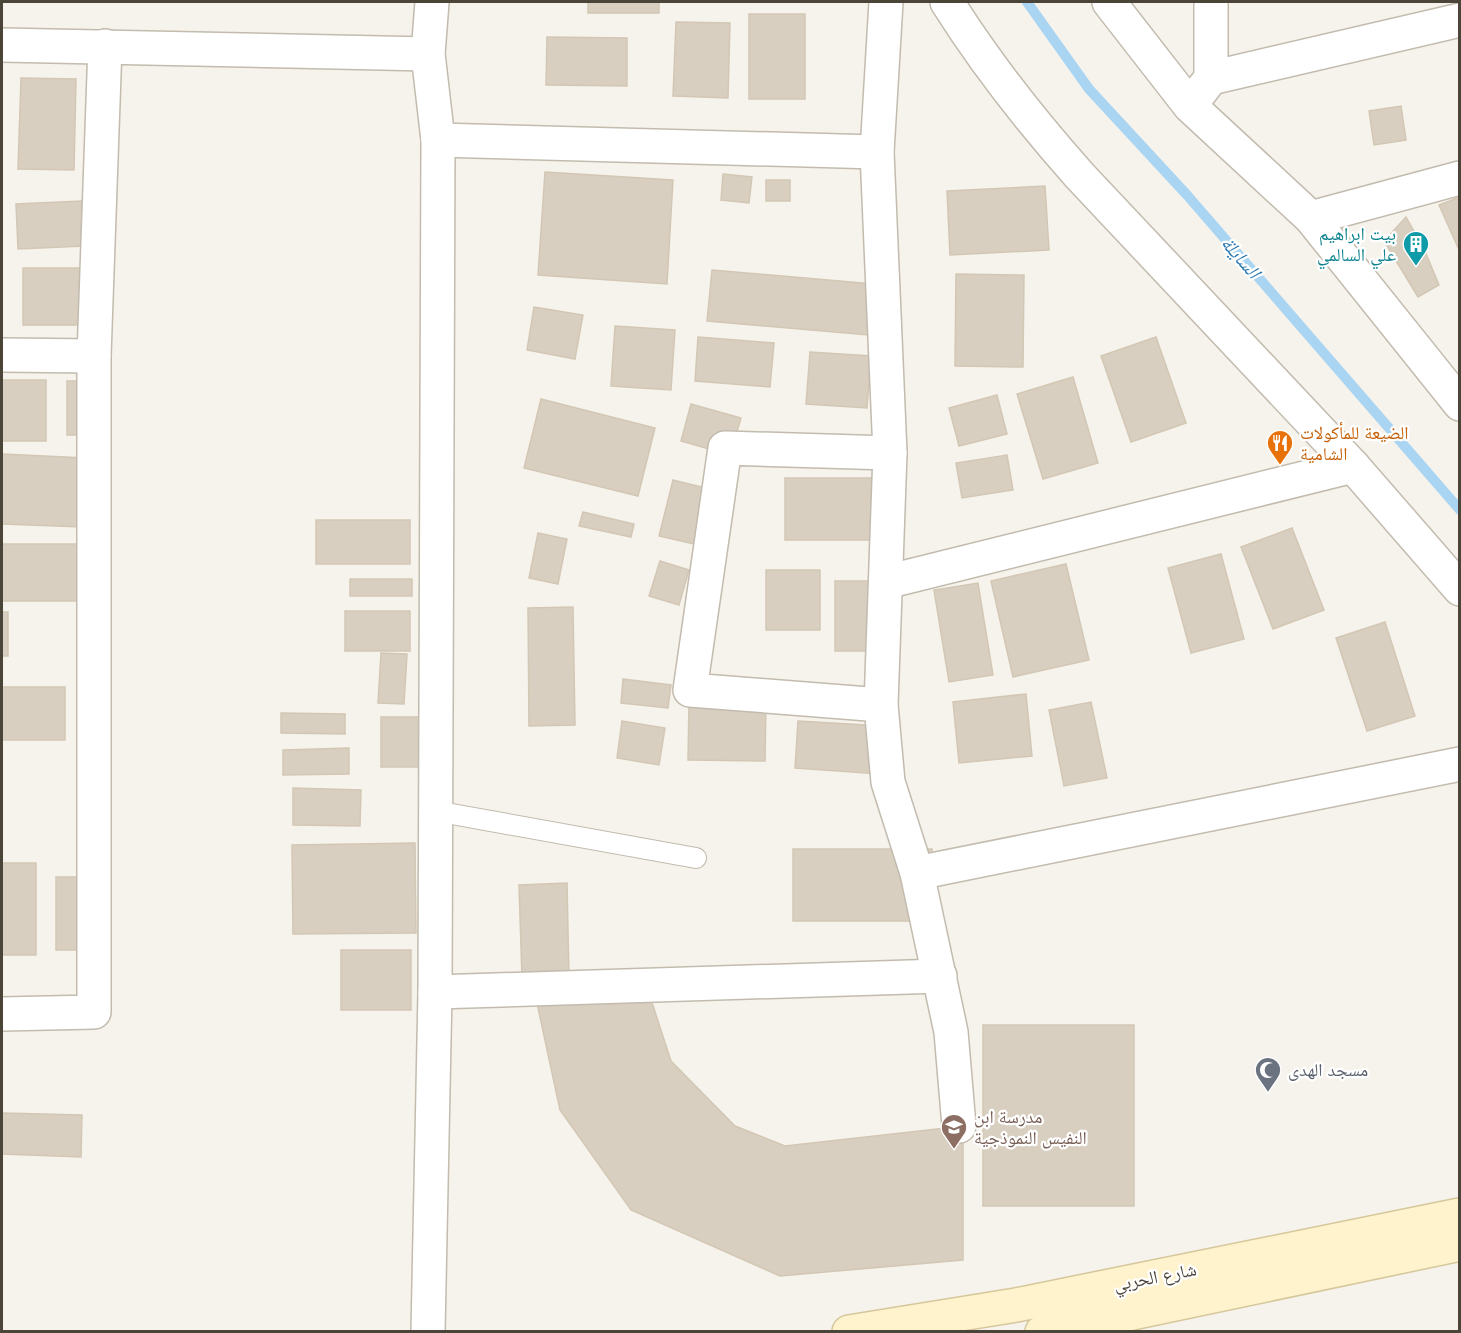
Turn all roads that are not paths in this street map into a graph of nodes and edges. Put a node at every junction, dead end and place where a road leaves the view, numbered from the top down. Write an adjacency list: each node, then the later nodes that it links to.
1 (432, 2): 9 (street)
2 (886, 2): 13 (street)
3 (947, 2): 20 (street)
4 (1109, 2): 11 (street)
5 (1211, 2): 10 (street)
6 (1460, 20): 10 (street)
7 (2, 45): 8 (street)
8 (105, 46): 9 (street); 17 (street)
9 (428, 54): 12 (street)
10 (1211, 78): 11 (street)
11 (1190, 106): 15 (street)
12 (438, 140): 13 (street); 25 (street)
13 (877, 152): 19 (street)
14 (1460, 178): 15 (street)
15 (1311, 218): 18 (street)
16 (2, 356): 17 (street)
17 (94, 357): 30 (street)
18 (1460, 404)
19 (890, 453): 21 (street); 23 (street)
20 (1353, 466): 21 (street); 22 (street)
21 (886, 582): 23 (street)
22 (1460, 588)
23 (881, 705): 27 (street)
24 (1460, 764): 27 (street)
25 (435, 811): 26 (lane); 29 (street)
26 (696, 858)
27 (917, 873): 28 (street)
28 (940, 976): 29 (street); 31 (street)
29 (435, 992): 34 (street)
30 (2, 1014)
31 (959, 1126)
32 (1460, 1215): 35 (street, شارع الحربي)
33 (1460, 1244): 36 (street, شارع الحربي)
34 (428, 1332)
35 (849, 1332)
36 (1042, 1332)

